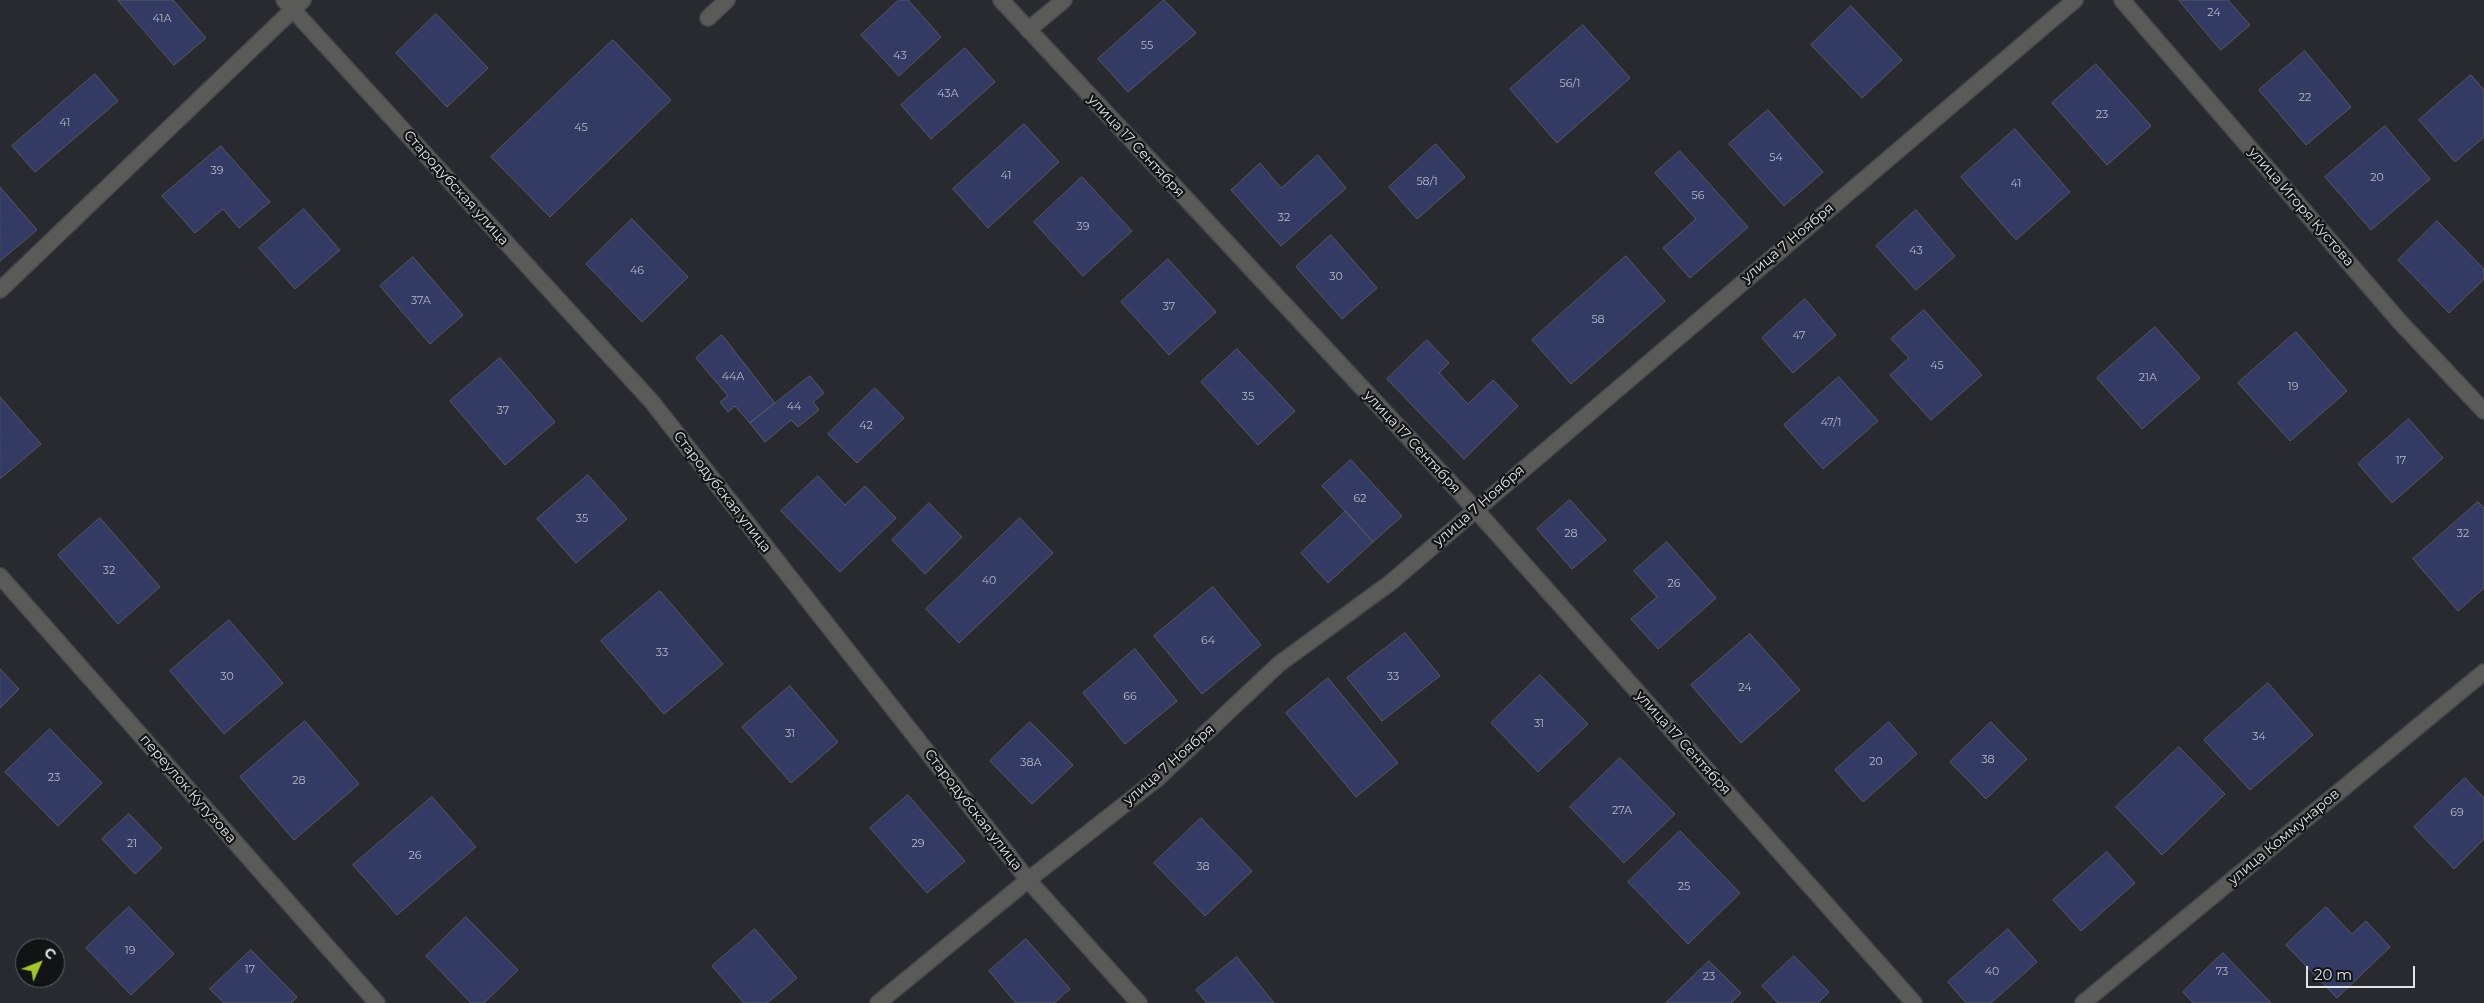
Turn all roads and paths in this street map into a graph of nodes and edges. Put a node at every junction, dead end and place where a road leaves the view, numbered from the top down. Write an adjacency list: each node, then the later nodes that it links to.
1 (727, 0): 7 (street)
2 (1001, 0): 8 (street, улица 17 Сентября)
3 (1064, 0): 8 (street)
4 (2075, 0): 11 (street, улица 7 Ноября)
5 (2122, 0): 10 (street, улица Игоря Кустова)
6 (293, 3): 9 (street); 14 (street, Стародубская улица)
7 (708, 18)
8 (1028, 30): 11 (street, улица 17 Сентября)
9 (0, 290)
10 (2484, 411)
11 (1475, 509): 14 (street, улица 7 Ноября); 18 (street, улица 17 Сентября)
12 (0, 576): 15 (street, переулок Кутузова)
13 (2484, 672): 19 (street, улица Коммунаров)
14 (1028, 880): 16 (street, улица 7 Ноября); 17 (street, Стародубская улица)
15 (376, 1003)
16 (878, 1003)
17 (1139, 1003)
18 (1914, 1003)
19 (2083, 1003)

